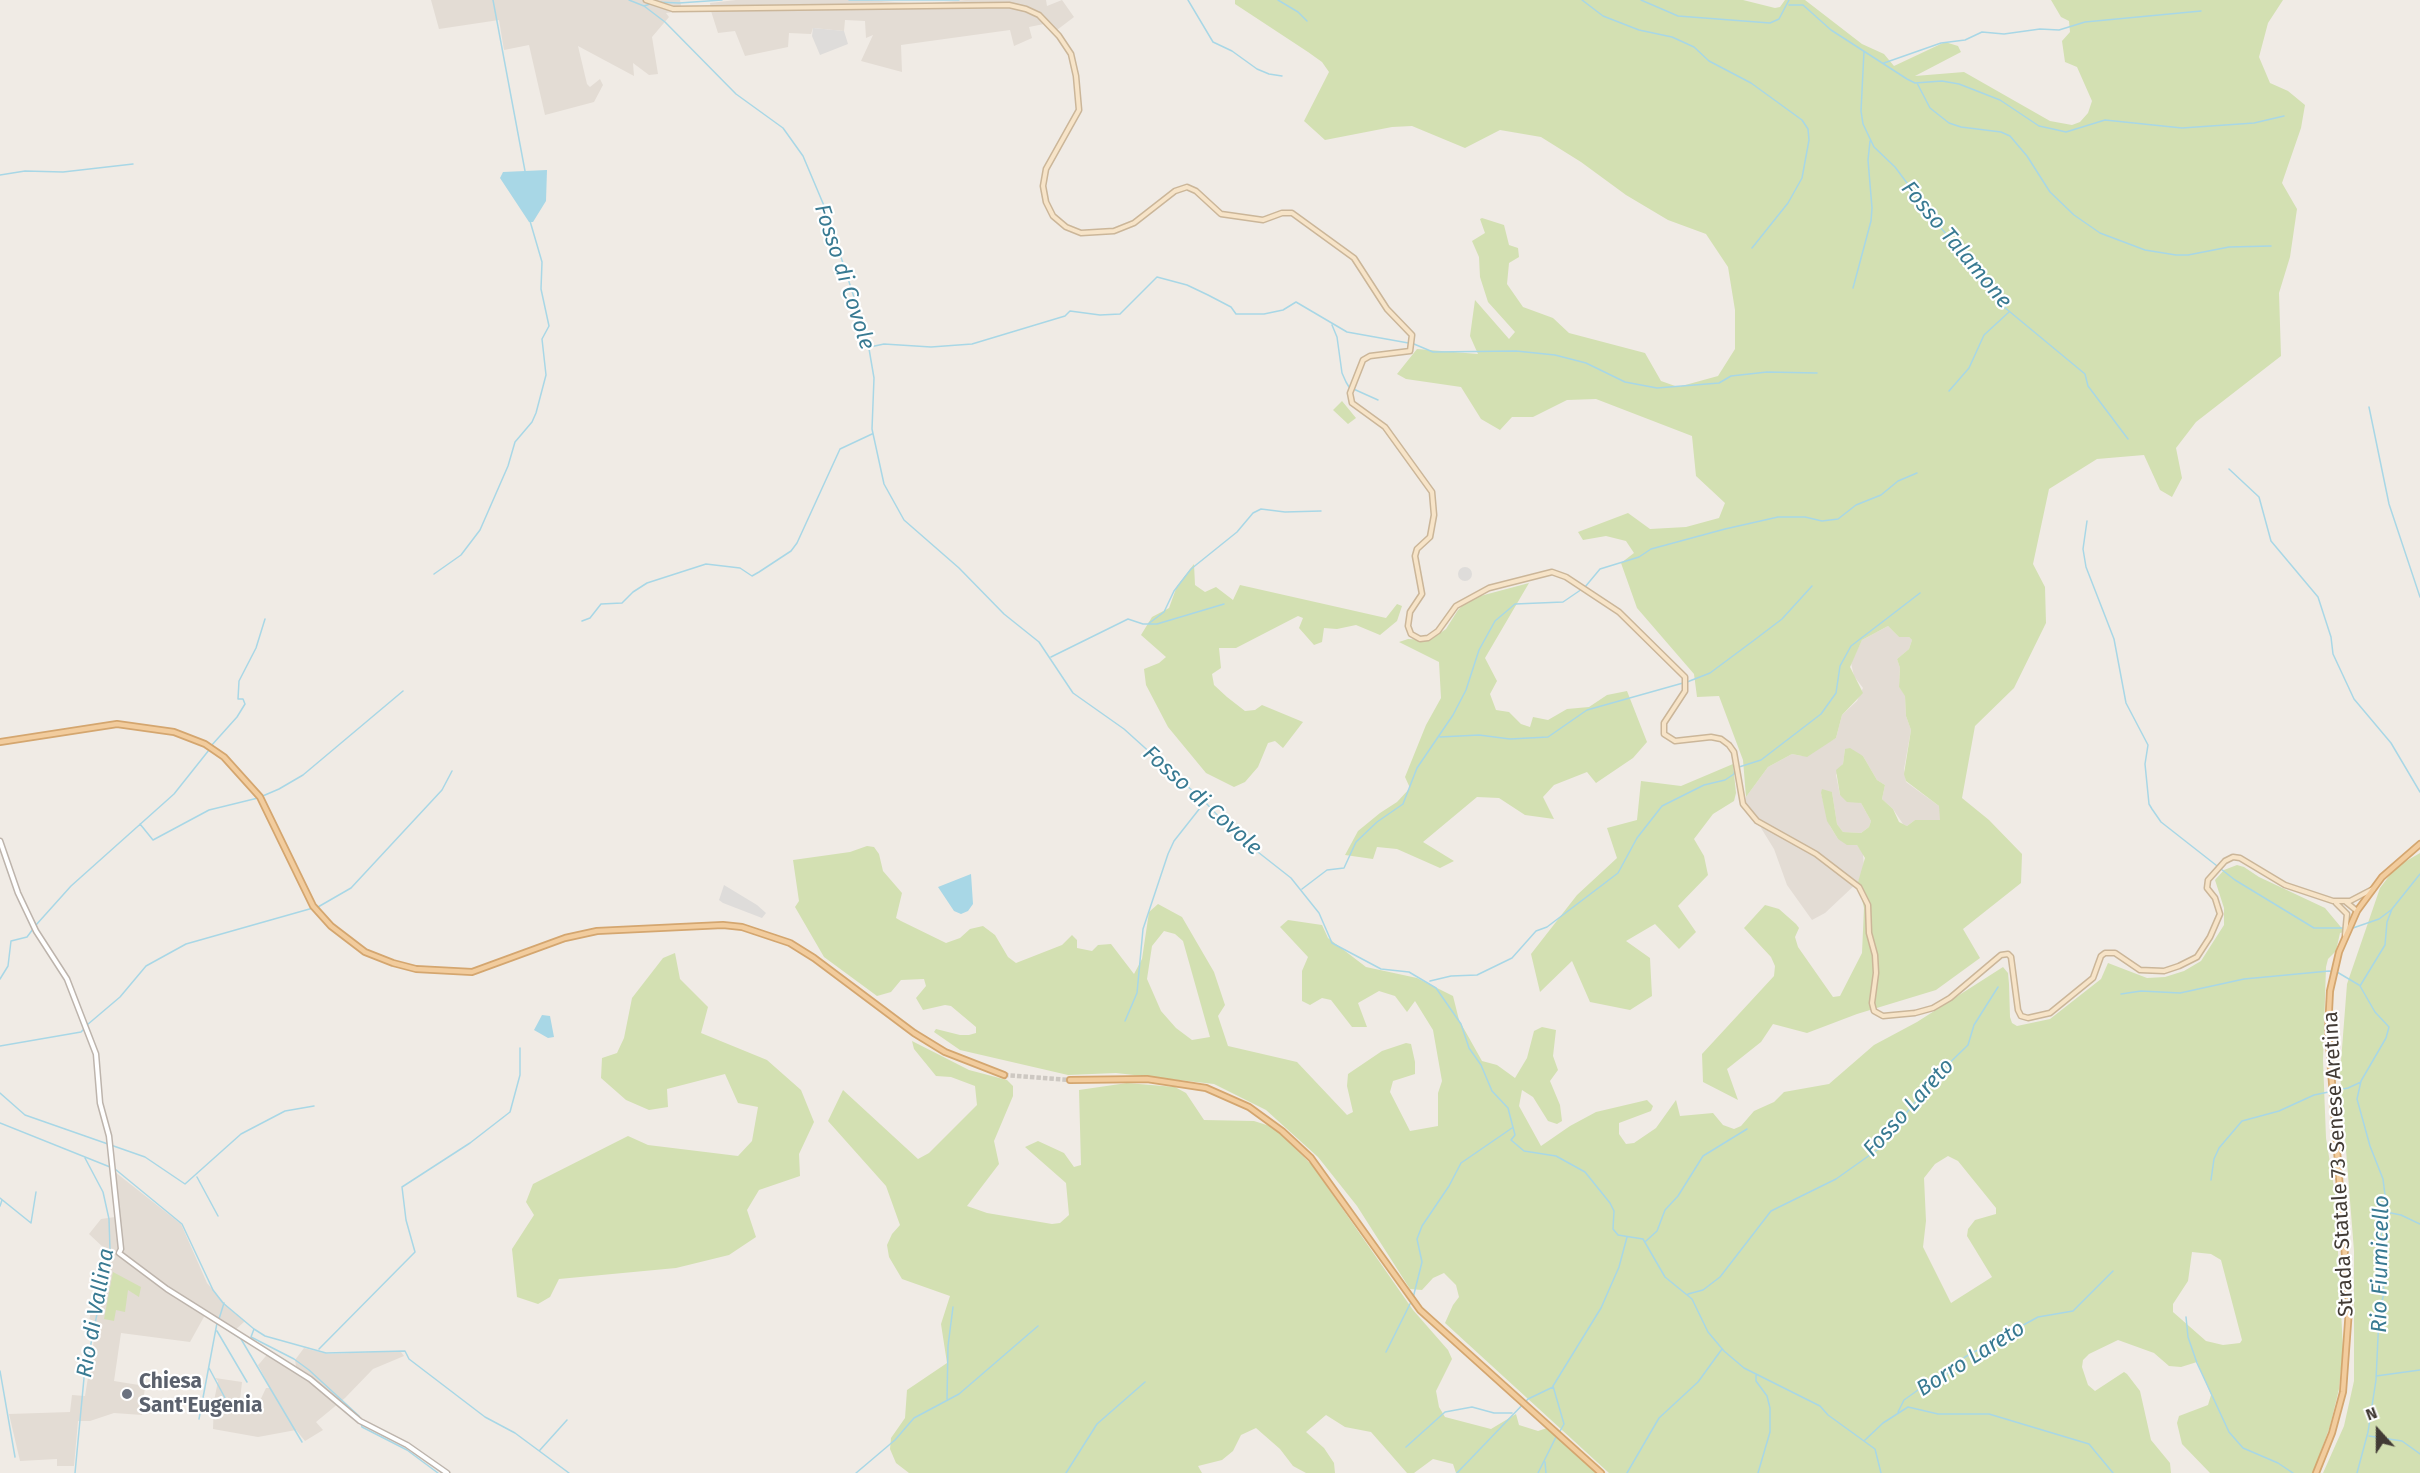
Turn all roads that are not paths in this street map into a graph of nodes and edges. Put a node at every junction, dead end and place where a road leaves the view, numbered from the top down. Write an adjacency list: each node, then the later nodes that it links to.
1 (647, 0): 2 (main road)
2 (937, 4): 7 (main road)
3 (0, 742): 10 (main road)
4 (0, 841): 12 (street)
5 (2420, 844): 6 (main road, Strada Statale 73 Senese Aretina)
6 (2373, 888): 7 (main road); 8 (main road, Strada Statale 73 Senese Aretina)
7 (2343, 904): 8 (main road); 9 (main road)
8 (2357, 911): 9 (main road, Strada Statale 73 Senese Aretina)
9 (2345, 936): 14 (main road, Strada Statale 73 Senese Aretina)
10 (1004, 1075)
11 (1070, 1080): 13 (main road)
12 (447, 1473)
13 (1601, 1473)
14 (2316, 1473)

